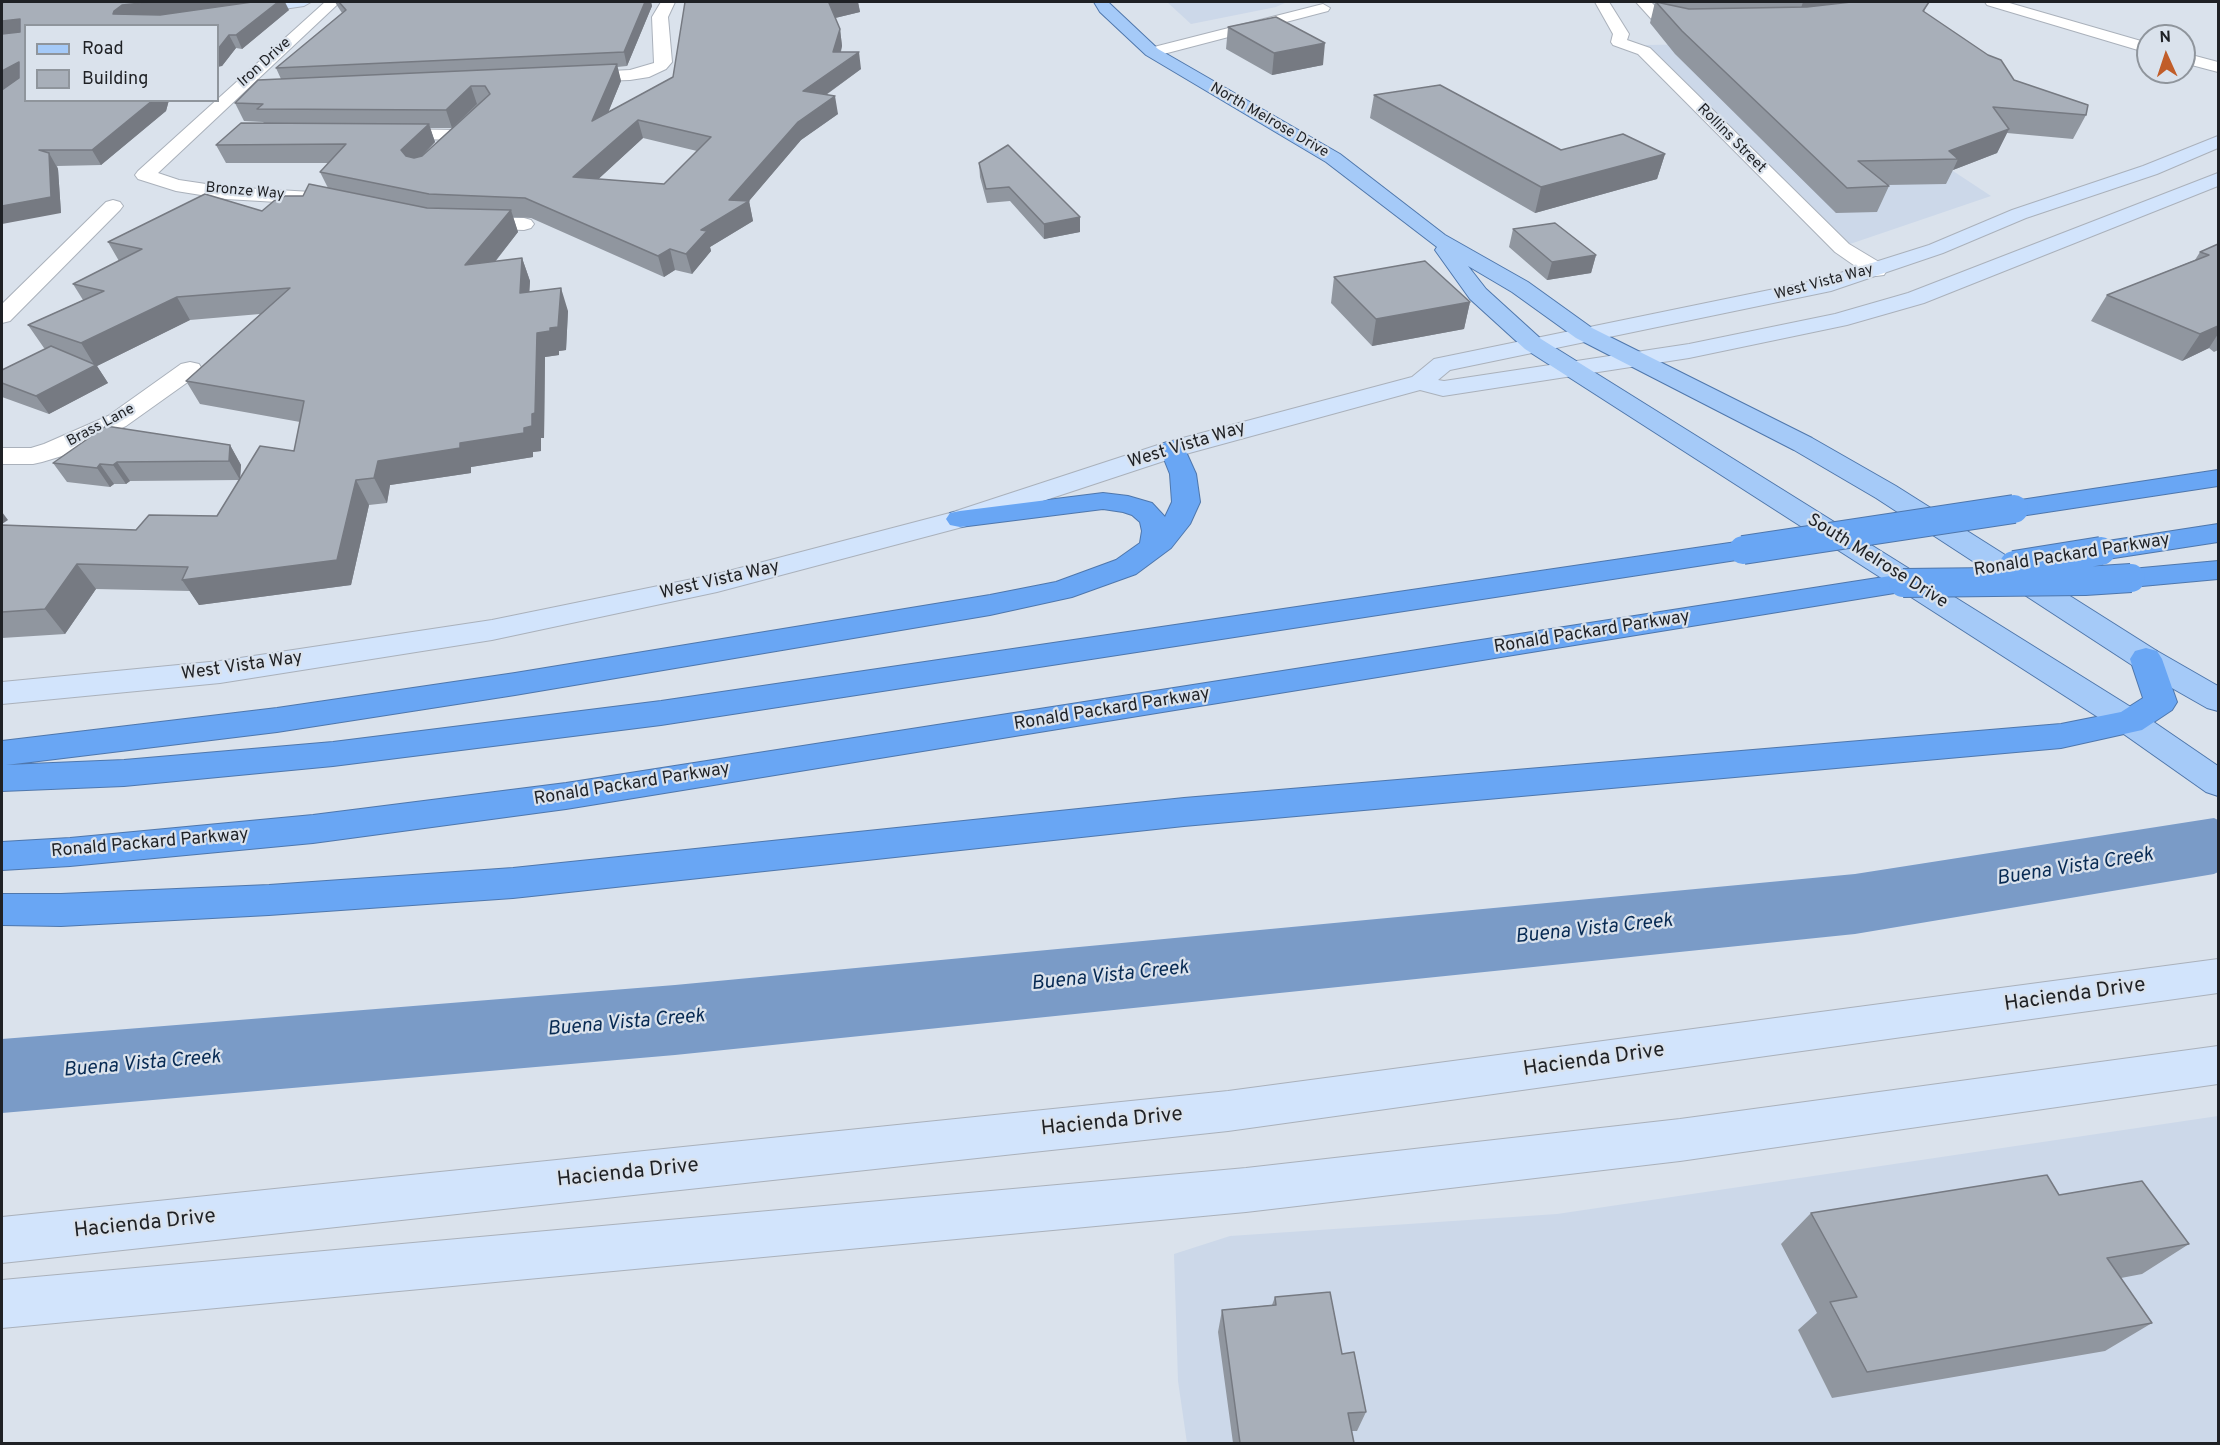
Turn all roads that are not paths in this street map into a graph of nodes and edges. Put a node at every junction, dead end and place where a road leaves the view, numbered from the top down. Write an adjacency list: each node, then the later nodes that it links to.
1 (304, 2): 8 (main road)
2 (333, 2): 16 (street, Iron Drive)
3 (668, 2): 18 (street)
4 (1101, 2): 13 (main road, North Melrose Drive)
5 (1602, 2): 33 (street, Rollins Street)
6 (1643, 2): 11 (street)
7 (1992, 2): 12 (street)
8 (250, 5): 10 (main road)
9 (1323, 8): 13 (street)
10 (228, 12)
11 (1711, 23)
12 (2136, 44)
13 (1152, 52): 32 (main road, North Melrose Drive)
14 (2196, 61): 15 (street)
15 (2218, 67)
16 (259, 69): 17 (street); 20 (street, Iron Drive)
17 (238, 70)
18 (560, 78)
19 (256, 91): 20 (street)
20 (233, 92): 21 (street, Iron Drive)
21 (189, 134): 22 (street); 26 (street, Iron Drive)
22 (212, 134)
23 (364, 134): 25 (street)
24 (2218, 142): 33 (main road, West Vista Way)
25 (436, 156)
26 (145, 175): 28 (street, Bronze Way)
27 (2218, 179): 37 (main road, West Vista Way)
28 (345, 202)
29 (113, 206): 34 (street)
30 (447, 222): 31 (street)
31 (524, 224)
32 (1438, 239): 35 (main road, North Melrose Drive); 36 (main road, North Melrose Drive)
33 (1876, 270): 35 (main road, West Vista Way)
34 (2, 316)
35 (1584, 333): 36 (main road, West Vista Way); 37 (main road)
36 (1533, 344): 39 (main road, South Melrose Drive); 40 (main road, West Vista Way)
37 (1636, 360): 39 (main road, West Vista Way); 49 (main road)
38 (190, 369): 42 (street, Brass Lane)
39 (1572, 369): 40 (main road, West Vista Way); 52 (main road, South Melrose Drive)
40 (1420, 382): 41 (main road, West Vista Way)
41 (1173, 449): 44 (main road, West Vista Way); 46 (highway)
42 (2, 456)
43 (2218, 476): 54 (highway, bridge)
44 (960, 519): 46 (highway); 50 (main road, West Vista Way)
45 (2218, 533): 48 (highway, Ronald Packard Parkway, bridge)
46 (1154, 547): 53 (highway)
47 (2218, 570): 48 (highway, bridge)
48 (1903, 583): 56 (highway, Ronald Packard Parkway)
49 (2146, 658): 51 (main road); 52 (highway)
50 (2, 693)
51 (2218, 700)
52 (2130, 722): 55 (main road, South Melrose Drive); 57 (highway)
53 (2, 753)
54 (2, 778)
55 (2218, 783)
56 (2, 856)
57 (2, 910)
58 (2218, 976): 60 (main road, Hacienda Drive)
59 (2218, 1065): 61 (main road)
60 (2, 1240)
61 (2, 1304)

